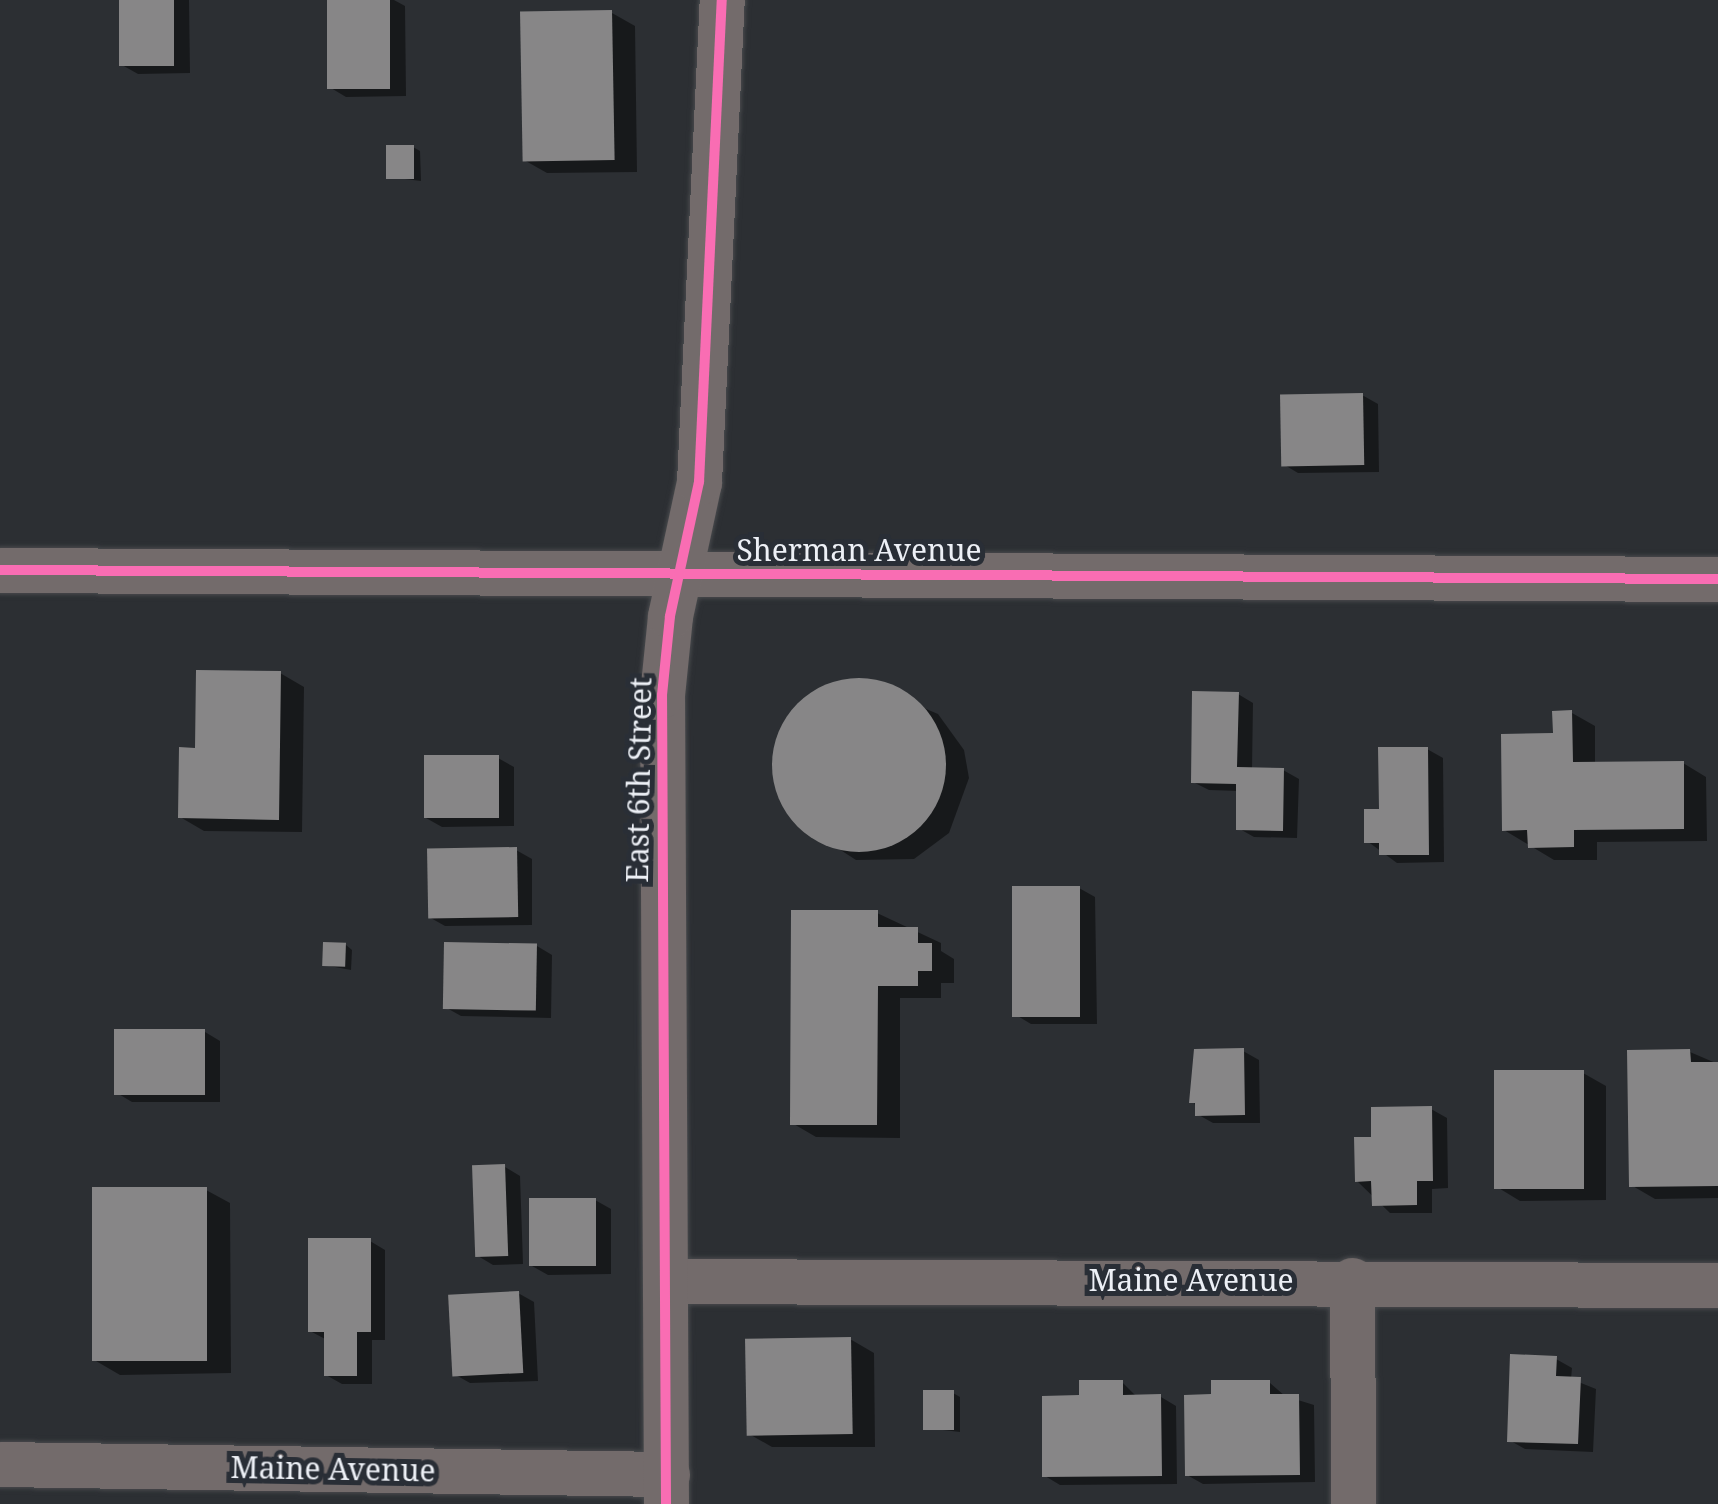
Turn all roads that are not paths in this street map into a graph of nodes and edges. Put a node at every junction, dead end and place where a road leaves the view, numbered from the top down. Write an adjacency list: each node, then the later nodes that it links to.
1 (722, 0): 3 (street, East 6th Street)
2 (0, 570): 3 (street, Sherman Avenue)
3 (680, 574): 4 (street, Sherman Avenue); 6 (street, East 6th Street)
4 (1718, 579)
5 (1352, 1280): 6 (street, Maine Avenue); 7 (street, Maine Avenue); 10 (street)
6 (665, 1281): 9 (street, East 6th Street)
7 (1718, 1285)
8 (0, 1464): 9 (street, Maine Avenue)
9 (667, 1489)
10 (1353, 1504)

